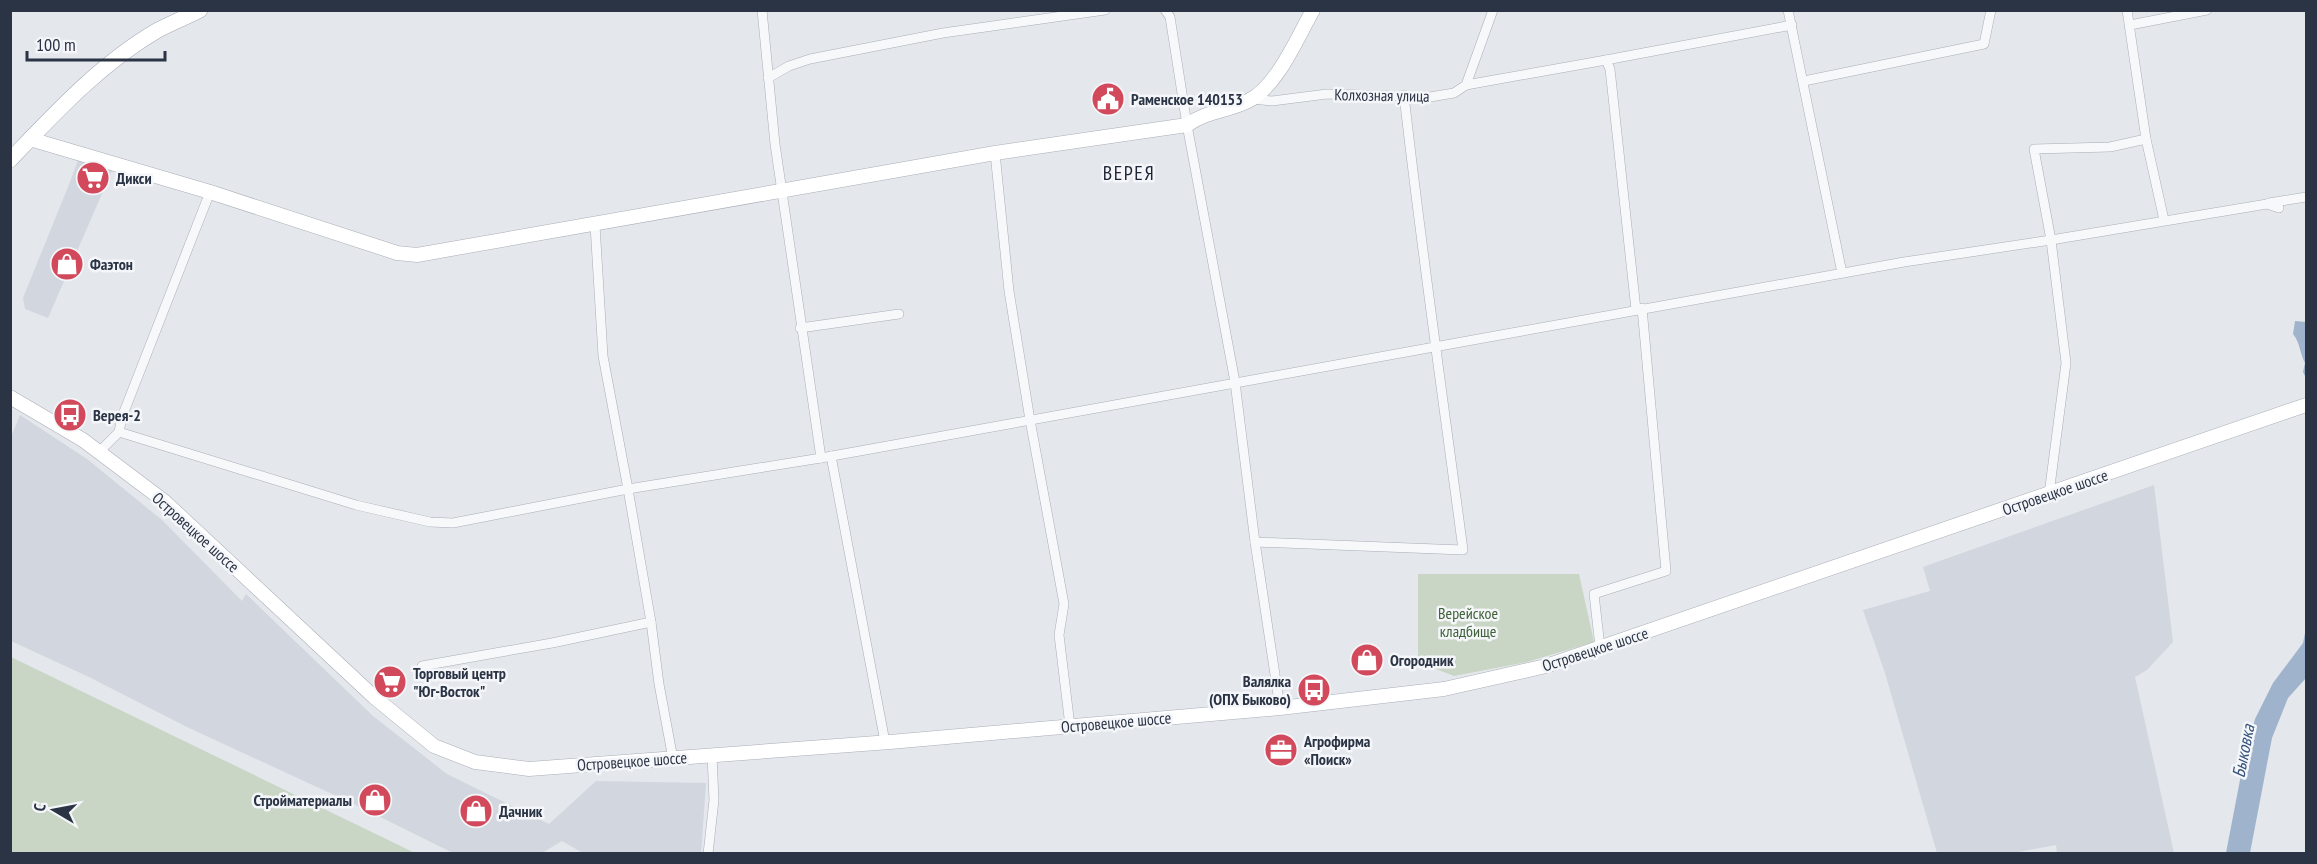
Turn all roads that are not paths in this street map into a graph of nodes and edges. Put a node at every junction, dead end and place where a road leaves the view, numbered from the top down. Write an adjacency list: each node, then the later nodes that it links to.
1 (200, 10): 20 (main road)
2 (762, 10): 14 (street)
3 (1105, 10): 14 (street)
4 (1165, 10): 19 (street)
5 (1313, 10): 18 (main road)
6 (1493, 10): 16 (street)
7 (1788, 10): 11 (street)
8 (1991, 10): 15 (street)
9 (2127, 10): 12 (street)
10 (2207, 10): 12 (street)
11 (1792, 25): 13 (street, Колхозная улица); 15 (street)
12 (2130, 25): 21 (street)
13 (1606, 60): 16 (street, Колхозная улица); 33 (street)
14 (768, 78): 24 (street)
15 (1804, 81): 32 (street)
16 (1466, 85): 17 (street, Колхозная улица)
17 (1404, 95): 18 (street, Колхозная улица); 36 (street)
18 (1252, 99): 19 (main road)
19 (1187, 125): 22 (main road); 37 (street)
20 (30, 139): 23 (main road); 25 (main road)
21 (2146, 139): 29 (street); 31 (street)
22 (995, 153): 24 (main road); 40 (street)
23 (10, 160)
24 (782, 191): 30 (main road); 35 (street)
25 (210, 192): 30 (main road); 41 (street)
26 (2307, 197): 27 (street)
27 (2266, 204): 28 (street); 29 (street)
28 (2279, 208)
29 (2164, 219): 31 (street)
30 (595, 225): 45 (street)
31 (2051, 240): 32 (street); 46 (street)
32 (1842, 273): 33 (street)
33 (1639, 309): 36 (street); 49 (street)
34 (899, 314): 35 (street)
35 (800, 328): 44 (street)
36 (1437, 345): 37 (street); 47 (street)
37 (1235, 382): 40 (street); 47 (street)
38 (10, 397): 42 (main road, Островецкое шоссе)
39 (2307, 405): 46 (main road, Островецкое шоссе)
40 (1030, 420): 43 (street); 52 (street)
41 (119, 432): 42 (street); 45 (street)
42 (99, 452): 55 (main road, Островецкое шоссе)
43 (831, 456): 44 (street); 53 (street)
44 (820, 458): 45 (street)
45 (628, 489): 48 (street)
46 (2049, 494): 49 (main road, Островецкое шоссе)
47 (1255, 542): 51 (street)
48 (651, 622): 50 (street); 55 (street)
49 (1600, 647): 51 (main road, Островецкое шоссе)
50 (422, 666)
51 (1280, 708): 52 (main road, Островецкое шоссе)
52 (1070, 726): 53 (main road, Островецкое шоссе)
53 (885, 742): 54 (main road, Островецкое шоссе)
54 (712, 755): 55 (main road, Островецкое шоссе); 56 (street)
55 (673, 759)
56 (708, 854)

